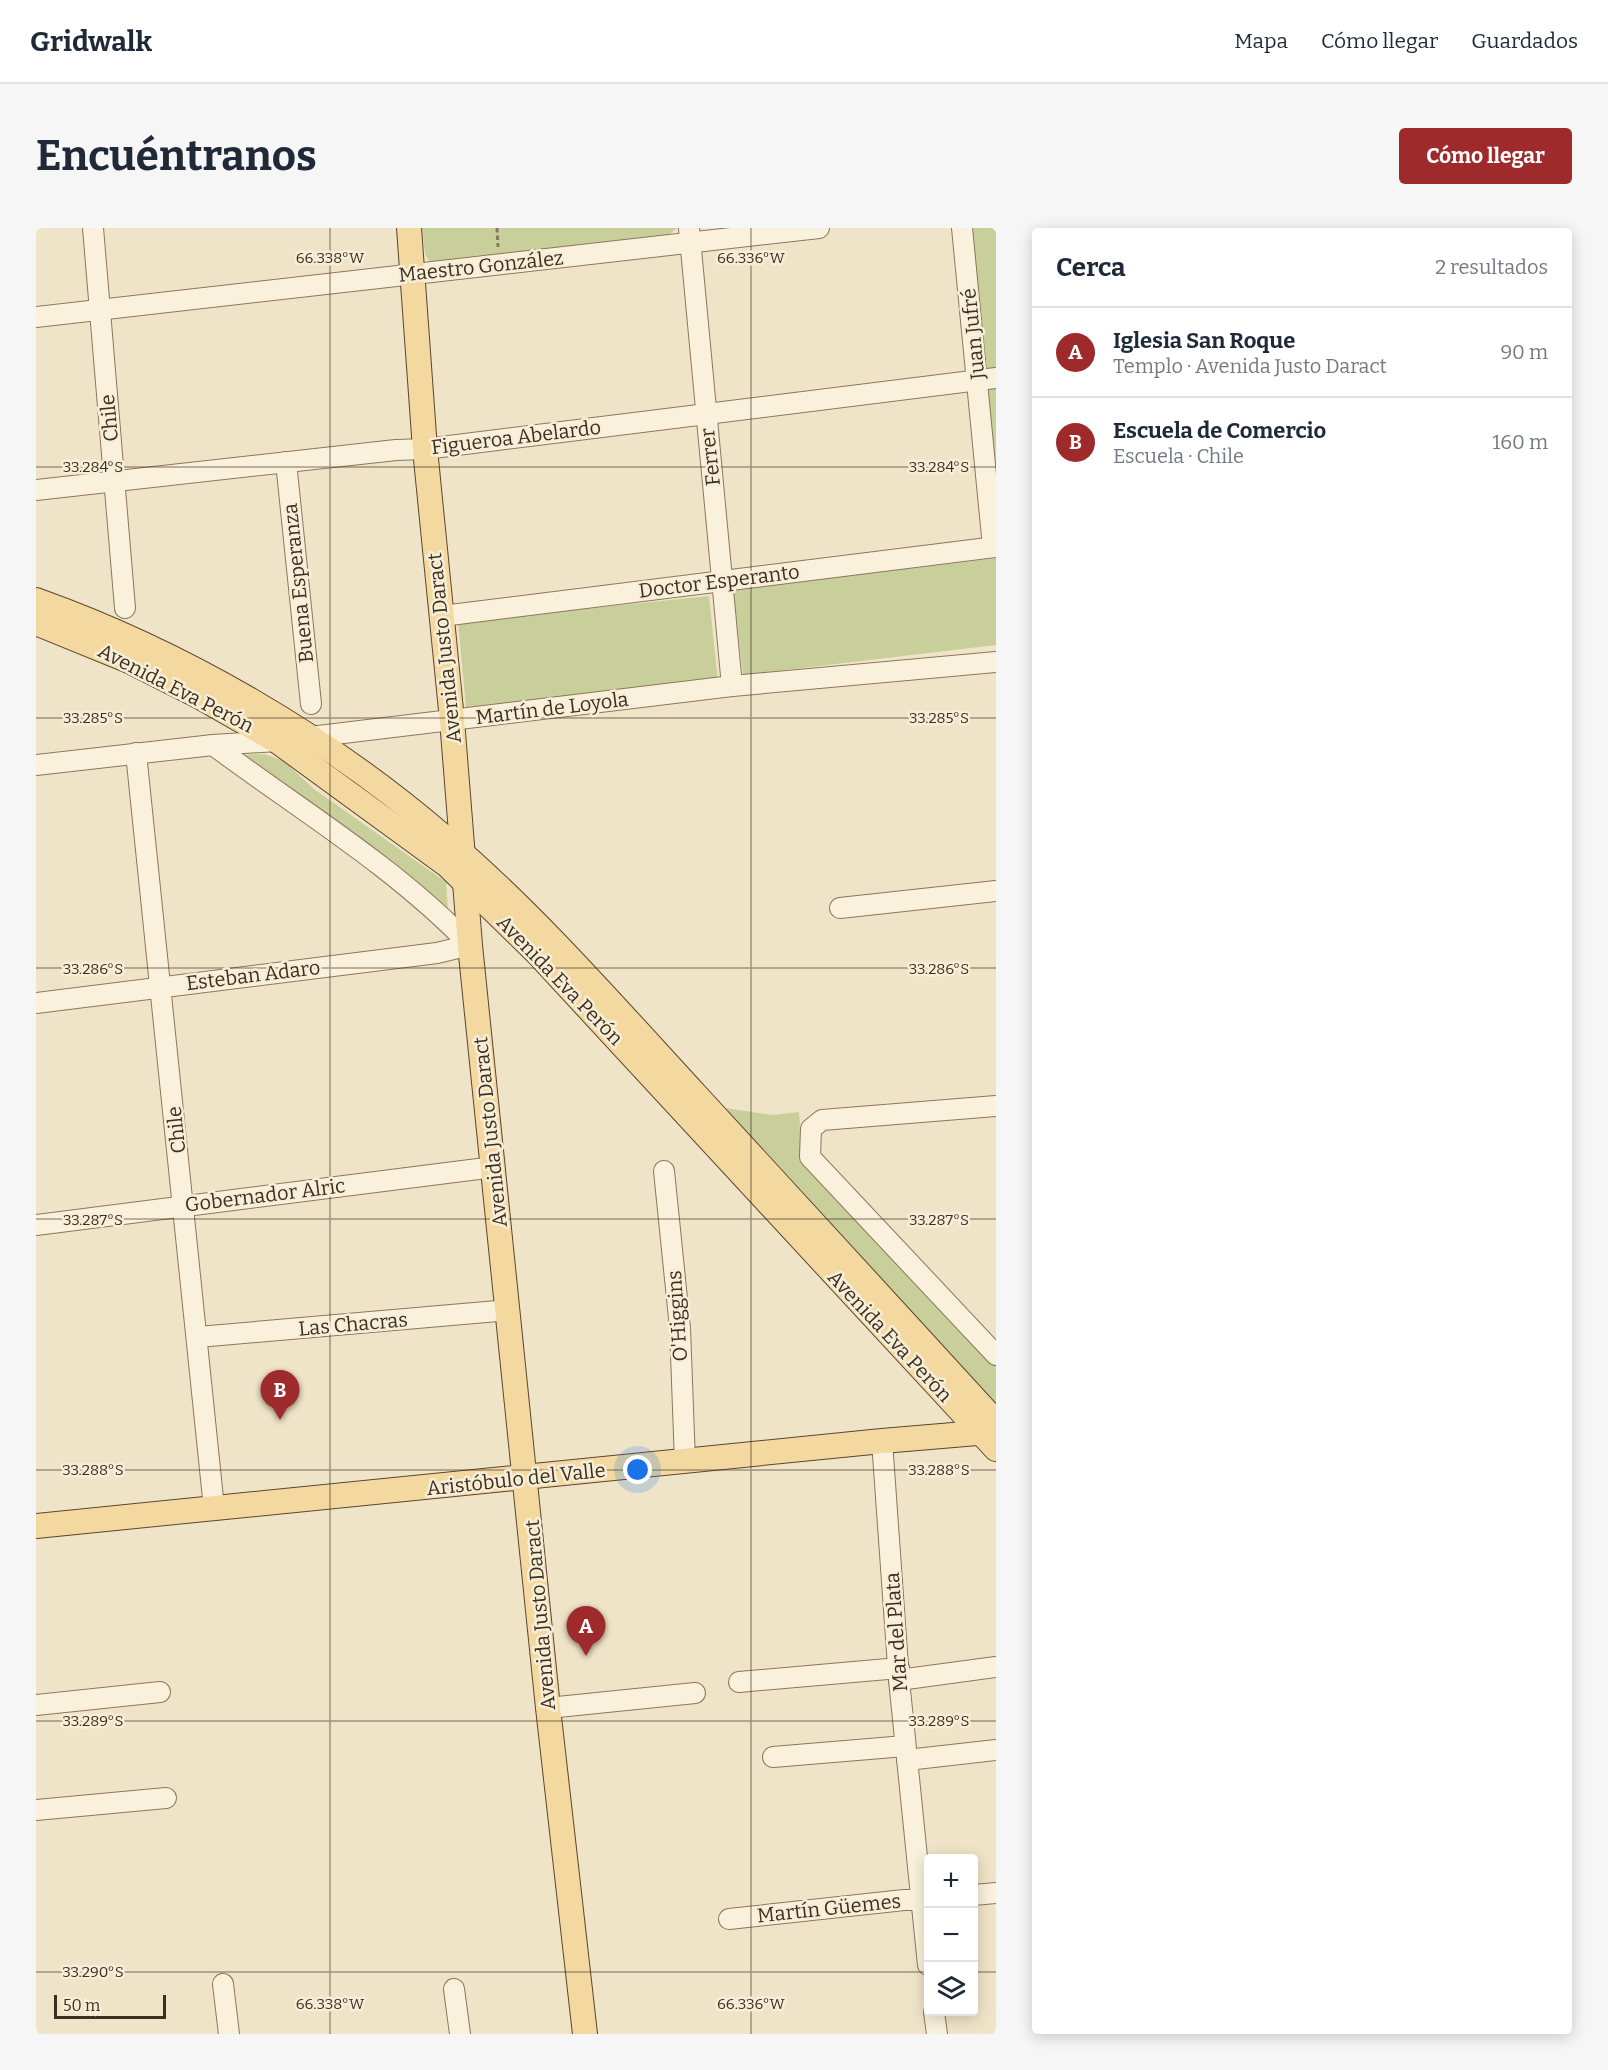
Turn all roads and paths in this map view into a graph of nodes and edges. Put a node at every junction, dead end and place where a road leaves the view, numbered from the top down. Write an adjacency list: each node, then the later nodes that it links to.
1 (93, 228): 9 (street, Chile)
2 (409, 228): 8 (main road, Avenida Justo Daract)
3 (497, 228): 7 (path)
4 (819, 228): 6 (street, Maestro González)
5 (962, 228): 11 (street, Juan Jufré)
6 (689, 236): 8 (street, Maestro González); 12 (street, Ferrer)
7 (499, 250)
8 (413, 274): 9 (street, Maestro González); 13 (main road, Avenida Justo Daract)
9 (100, 310): 10 (street, Maestro González); 15 (street, Chile)
10 (36, 317)
11 (987, 379): 12 (street, Figueroa Abelardo); 17 (street, Juan Jufré)
12 (705, 413): 13 (street, Figueroa Abelardo); 18 (street, Ferrer)
13 (425, 449): 14 (street, Figueroa Abelardo); 21 (main road, Avenida Justo Daract)
14 (286, 462): 15 (street, Figueroa Abelardo); 25 (street, Buena Esperanza)
15 (115, 482): 16 (street, Figueroa Abelardo); 20 (street, Chile)
16 (36, 490)
17 (995, 547): 18 (street, Doctor Esperanto)
18 (723, 580): 21 (street, Doctor Esperanto); 24 (street, Ferrer)
19 (36, 600): 27 (main road, Avenida Eva Perón)
20 (125, 608)
21 (442, 616): 26 (main road, Avenida Justo Daract)
22 (36, 623): 28 (main road, Avenida Eva Perón)
23 (996, 662): 24 (street, Martín de Loyola)
24 (732, 686): 26 (street, Martín de Loyola)
25 (311, 704)
26 (452, 720): 27 (street, Martín de Loyola); 32 (main road, Avenida Justo Daract)
27 (310, 737): 28 (street, Martín de Loyola); 32 (main road, Avenida Eva Perón)
28 (277, 741): 29 (street, Martín de Loyola); 33 (main road, Avenida Eva Perón)
29 (213, 745): 30 (street, Martín de Loyola); 36 (street, Avenida Eva Perón)
30 (136, 753): 31 (street, Martín de Loyola); 37 (street, Chile)
31 (36, 765)
32 (464, 856): 33 (main road, Avenida Justo Daract); 47 (main road, Avenida Eva Perón)
33 (466, 884): 36 (main road, Avenida Justo Daract); 47 (main road, Avenida Eva Perón)
34 (996, 891): 35 (street)
35 (840, 908)
36 (470, 945): 37 (street, Esteban Adaro); 40 (main road, Avenida Justo Daract)
37 (160, 987): 38 (street, Esteban Adaro); 42 (street, Chile)
38 (36, 1003)
39 (996, 1106): 46 (street)
40 (494, 1167): 42 (street, Gobernador Alric); 44 (main road, Avenida Justo Daract)
41 (664, 1171): 49 (street, O'Higgins)
42 (184, 1205): 43 (street, Gobernador Alric); 45 (street, Chile)
43 (36, 1225)
44 (509, 1310): 45 (street, Las Chacras); 50 (main road, Avenida Justo Daract)
45 (198, 1337): 51 (street, Chile)
46 (996, 1355)
47 (992, 1434): 48 (main road, Aristóbulo del Valle)
48 (882, 1441): 49 (main road, Aristóbulo del Valle); 54 (street, Mar del Plata)
49 (685, 1462): 50 (main road, Aristóbulo del Valle)
50 (527, 1479): 51 (main road, Aristóbulo del Valle); 59 (main road, Avenida Justo Daract)
51 (214, 1508): 52 (main road, Aristóbulo del Valle)
52 (36, 1526)
53 (996, 1667): 54 (street)
54 (899, 1674): 55 (street); 61 (street, Mar del Plata)
55 (739, 1682)
56 (160, 1692): 58 (street)
57 (695, 1693): 59 (street)
58 (36, 1705)
59 (548, 1708): 77 (main road, Avenida Justo Daract)
60 (996, 1749): 61 (street)
61 (906, 1753): 62 (street); 65 (street, Mar del Plata)
62 (772, 1757)
63 (166, 1798): 64 (street)
64 (36, 1810)
65 (924, 1892)
66 (996, 1893): 67 (street)
67 (978, 1895)
68 (924, 1900): 70 (street, Martín Güemes)
69 (925, 1908): 71 (street, Mar del Plata)
70 (729, 1919)
71 (928, 1962)
72 (223, 1984): 75 (street)
73 (454, 1989): 76 (street)
74 (935, 2016): 78 (street)
75 (230, 2034)
76 (460, 2034)
77 (585, 2034)
78 (937, 2034)

